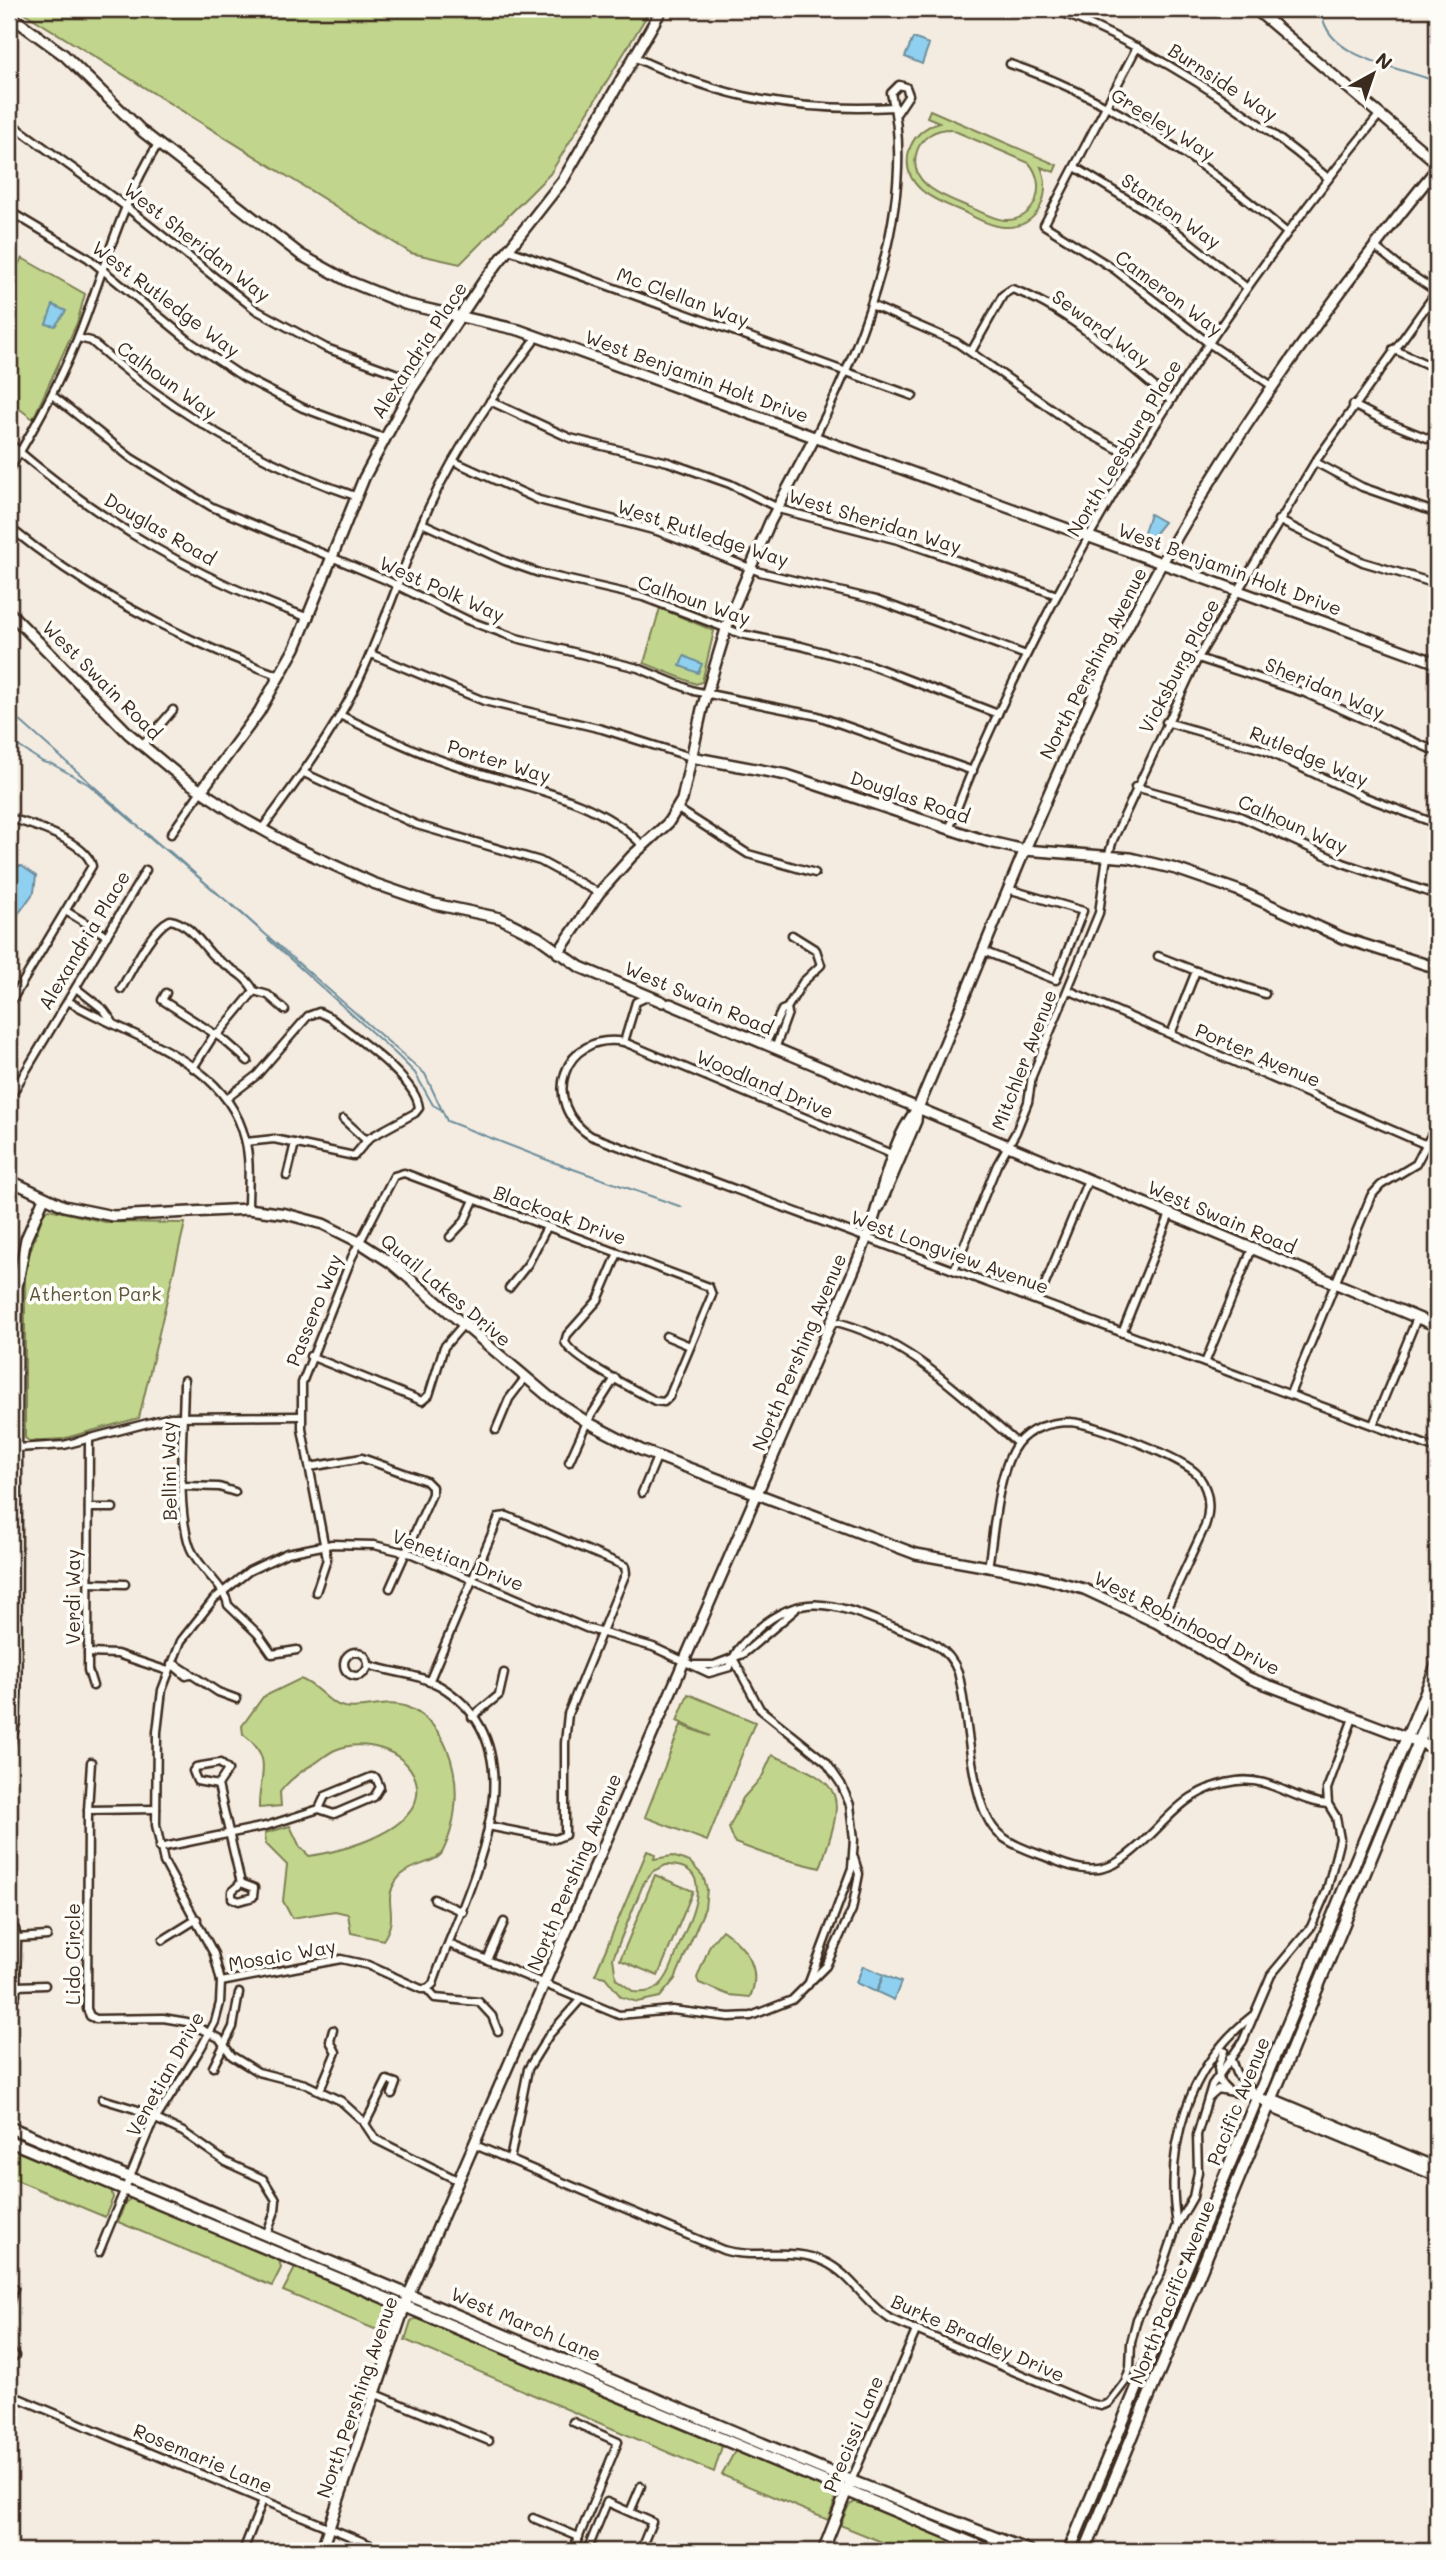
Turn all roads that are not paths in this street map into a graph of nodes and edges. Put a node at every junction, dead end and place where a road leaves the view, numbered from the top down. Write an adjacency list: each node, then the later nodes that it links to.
1 (662, 9): 7 (main road, Alexandria Place)
2 (1054, 9): 4 (street, Burnside Way)
3 (1255, 9): 10 (main road)
4 (1068, 11): 6 (street, Burnside Way)
5 (9, 15): 12 (main road, West Benjamin Holt Drive)
6 (1138, 47): 9 (street); 15 (street, Burnside Way)
7 (634, 57): 20 (main road, Alexandria Place); 24 (street)
8 (1010, 64): 9 (street, Greeley Way)
9 (1106, 107): 14 (street); 18 (street, Greeley Way)
10 (1380, 114): 13 (main road); 15 (street, North Leesburg Place)
11 (9, 122): 16 (street, West Sheridan Way)
12 (158, 144): 16 (street); 25 (main road, West Benjamin Holt Drive)
13 (1437, 165): 19 (main road, North Pershing Avenue)
14 (1074, 167): 22 (street, Stanton Way); 28 (street, Cameron Way)
15 (1328, 178): 18 (street, North Leesburg Place)
16 (125, 205): 21 (street); 33 (street, West Sheridan Way)
17 (9, 213): 21 (street, West Rutledge Way)
18 (1286, 232): 22 (street, North Leesburg Place)
19 (1374, 246): 23 (street); 34 (main road, North Pershing Avenue)
20 (509, 250): 25 (main road, Alexandria Place); 32 (street, Mc Clellan Way)
21 (102, 268): 27 (street); 40 (street, West Rutledge Way)
22 (1246, 287): 28 (street, North Leesburg Place)
23 (1437, 292): 29 (street, Vicksburg Place)
24 (871, 305): 30 (street); 32 (street)
25 (461, 319): 26 (main road, West Benjamin Holt Drive); 33 (main road, Alexandria Place)
26 (537, 337): 38 (street); 41 (main road, West Benjamin Holt Drive)
27 (78, 338): 35 (street); 49 (street, Calhoun Way)
28 (1207, 342): 34 (street, Cameron Way); 37 (street, North Leesburg Place)
29 (1394, 349): 31 (street); 39 (street, Vicksburg Place)
30 (971, 352): 37 (street, Seward Way); 45 (street)
31 (1437, 369)
32 (846, 373): 36 (street, Mc Clellan Way); 41 (street)
33 (417, 381): 40 (main road, Alexandria Place)
34 (1272, 386): 57 (main road, North Pershing Avenue)
35 (52, 395): 44 (street); 56 (street, West Polk Way)
36 (913, 396)
37 (1170, 400): 45 (street, North Leesburg Place)
38 (490, 401): 46 (street); 50 (street, West Sheridan Way)
39 (1353, 405): 42 (street); 47 (street, Vicksburg Place)
40 (384, 438): 49 (main road, Alexandria Place)
41 (815, 438): 50 (main road); 55 (main road, West Benjamin Holt Drive)
42 (1437, 442)
43 (9, 443): 44 (street, Douglas Road)
44 (20, 453): 48 (street); 64 (street, Douglas Road)
45 (1134, 458): 55 (street, North Leesburg Place)
46 (453, 461): 53 (street); 58 (street, West Rutledge Way)
47 (1315, 462): 51 (street); 52 (street, Vicksburg Place)
48 (9, 470)
49 (355, 496): 56 (main road, Alexandria Place)
50 (777, 507): 58 (main road); 62 (street, West Sheridan Way)
51 (1437, 513)
52 (1278, 520): 59 (street); 61 (street, Vicksburg Place)
53 (422, 523): 60 (street); 65 (street, Calhoun Way)
54 (9, 527): 70 (street)
55 (1088, 537): 57 (main road, West Benjamin Holt Drive); 62 (street, North Leesburg Place)
56 (332, 558): 60 (street, West Polk Way); 64 (main road, Alexandria Place)
57 (1163, 563): 61 (main road, West Benjamin Holt Drive); 90 (main road, North Pershing Avenue)
58 (749, 568): 65 (main road); 67 (street, West Rutledge Way)
59 (1437, 584)
60 (397, 586): 66 (street); 71 (street, West Polk Way)
61 (1237, 590): 68 (street, Vicksburg Place); 69 (main road, West Benjamin Holt Drive)
62 (1057, 595): 67 (street, North Leesburg Place)
63 (9, 612): 76 (main road, West Swain Road)
64 (309, 618): 70 (main road, Alexandria Place)
65 (726, 629): 71 (main road); 73 (street, Calhoun Way)
66 (371, 654): 74 (street); 78 (street, Douglas Road)
67 (1026, 655): 73 (street, North Leesburg Place)
68 (1198, 658): 75 (street, Vicksburg Place); 77 (street, Sheridan Way)
69 (1437, 663)
70 (280, 676): 82 (main road, Alexandria Place)
71 (707, 693): 78 (main road); 79 (street, West Polk Way)
72 (173, 710): 76 (street)
73 (999, 714): 79 (street, North Leesburg Place)
74 (340, 715): 80 (street); 89 (street, Porter Way)
75 (1166, 722): 81 (street, Vicksburg Place); 85 (street, Rutledge Way)
76 (142, 746): 82 (main road, West Swain Road)
77 (1437, 751)
78 (691, 757): 83 (main road); 87 (main road, Douglas Road)
79 (973, 771): 87 (street, North Leesburg Place)
80 (304, 774): 86 (street); 95 (street)
81 (1135, 787): 91 (street, Vicksburg Place); 96 (street, Calhoun Way)
82 (201, 791): 86 (main road, West Swain Road); 88 (street, Alexandria Place)
83 (678, 809): 89 (main road); 93 (street)
84 (9, 818): 97 (street)
85 (1437, 824)
86 (261, 830): 102 (main road, West Swain Road)
87 (949, 830): 90 (main road, Douglas Road)
88 (171, 834)
89 (643, 846): 95 (main road)
90 (1024, 850): 91 (main road, Douglas Road); 94 (main road, North Pershing Avenue)
91 (1108, 855): 100 (street, Vicksburg Place); 104 (main road, Douglas Road)
92 (146, 870): 99 (street, Alexandria Place)
93 (815, 873)
94 (1008, 889): 101 (main road, North Pershing Avenue); 101 (street)
95 (599, 893): 102 (main road)
96 (1437, 895)
97 (65, 911): 99 (street); 114 (street)
98 (792, 935): 120 (street)
99 (107, 936): 106 (street, Alexandria Place)
100 (1089, 938): 109 (street, Mitchler Avenue)
101 (983, 951): 125 (main road, North Pershing Avenue)
102 (558, 953): 112 (main road, West Swain Road)
103 (1158, 956): 105 (street)
104 (1437, 968)
105 (1196, 971): 111 (street); 117 (street)
106 (76, 988): 113 (street, Alexandria Place); 116 (street)
107 (121, 989): 108 (street)
108 (254, 990): 115 (street); 118 (street)
109 (1068, 990): 117 (street, Porter Avenue); 132 (street, Mitchler Avenue)
110 (166, 993): 118 (street)
111 (1265, 994)
112 (651, 996): 119 (street); 120 (main road, West Swain Road)
113 (68, 1001): 116 (street); 124 (street, Alexandria Place)
114 (9, 1005)
115 (285, 1010)
116 (111, 1021): 122 (street)
117 (1171, 1034): 131 (street, Porter Avenue)
118 (214, 1035): 121 (street); 122 (street)
119 (624, 1042): 134 (street, Woodland Drive); 146 (street, West Longview Avenue)
120 (770, 1047): 125 (main road, West Swain Road)
121 (248, 1061)
122 (193, 1068): 123 (street)
123 (228, 1098): 128 (street); 129 (street)
124 (9, 1099)
125 (918, 1108): 132 (main road, West Swain Road); 134 (main road, North Pershing Avenue); 142 (main road, North Pershing Avenue)
126 (343, 1119): 128 (street)
127 (1437, 1124): 131 (street)
128 (367, 1141): 130 (street)
129 (246, 1142): 130 (street); 141 (street)
130 (295, 1143): 136 (street)
131 (1429, 1144): 133 (street, Porter Avenue); 151 (street)
132 (1008, 1146): 138 (main road, West Swain Road); 150 (street, Mitchler Avenue)
133 (1437, 1146)
134 (894, 1155): 142 (main road, North Pershing Avenue)
135 (398, 1173): 140 (street, Blackoak Drive); 147 (street, Passero Way)
136 (287, 1176)
137 (9, 1180): 139 (main road, Quail Lakes Drive)
138 (1088, 1180): 143 (main road, West Swain Road); 153 (street)
139 (44, 1198): 141 (main road, Quail Lakes Drive); 167 (main road)
140 (474, 1200): 144 (street, Blackoak Drive); 145 (street)
141 (248, 1209): 147 (main road, Quail Lakes Drive)
142 (875, 1213): 146 (main road, North Pershing Avenue)
143 (1170, 1214): 148 (main road, West Swain Road); 158 (street)
144 (547, 1227): 149 (street, Blackoak Drive); 152 (street)
145 (450, 1237)
146 (866, 1238): 150 (street, West Longview Avenue); 155 (main road, North Pershing Avenue)
147 (359, 1242): 156 (main road, Quail Lakes Drive); 161 (street, Passero Way)
148 (1252, 1249): 151 (main road, West Swain Road); 162 (street)
149 (618, 1253): 160 (street, Blackoak Drive); 164 (street)
150 (954, 1270): 153 (street, West Longview Avenue)
151 (1335, 1284): 154 (main road, West Swain Road); 166 (street)
152 (509, 1288)
153 (1038, 1301): 158 (street, West Longview Avenue)
154 (1417, 1318): 157 (main road, West Swain Road); 171 (street)
155 (832, 1321): 174 (street); 183 (main road, North Pershing Avenue)
156 (463, 1325): 161 (street); 163 (main road, Quail Lakes Drive)
157 (1437, 1326)
158 (1122, 1333): 162 (street, West Longview Avenue)
159 (666, 1336): 160 (street)
160 (690, 1346): 164 (street)
161 (310, 1356): 169 (street, Passero Way)
162 (1205, 1363): 166 (street, West Longview Avenue)
163 (525, 1378): 170 (main road, Quail Lakes Drive); 172 (street)
164 (615, 1378): 170 (street)
165 (184, 1380): 168 (street, Bellini Way)
166 (1290, 1394): 171 (street, West Longview Avenue)
167 (13, 1398): 175 (main road)
168 (184, 1416): 169 (street); 173 (street); 180 (street, Bellini Way)
169 (301, 1416): 179 (street, Passero Way)
170 (587, 1422): 177 (main road, Quail Lakes Drive); 178 (street)
171 (1373, 1425): 176 (street, West Longview Avenue)
172 (496, 1430)
173 (89, 1438): 175 (street); 184 (street, Verdi Way)
174 (1017, 1443): 188 (street); 197 (street)
175 (17, 1448): 209 (main road)
176 (1437, 1450)
177 (657, 1457): 182 (street); 183 (main road, Quail Lakes Drive)
178 (569, 1462)
179 (310, 1467): 186 (street, Passero Way); 187 (street)
180 (184, 1486): 181 (street); 193 (street, Bellini Way)
181 (235, 1492)
182 (642, 1493)
183 (756, 1495): 188 (main road, West Robinhood Drive); 202 (main road, North Pershing Avenue)
184 (89, 1508): 185 (street); 190 (street, Verdi Way)
185 (113, 1508)
186 (325, 1545): 187 (street, Venetian Drive); 193 (street, Venetian Drive); 194 (street, Passero Way)
187 (406, 1552): 189 (street, Venetian Drive); 192 (street)
188 (988, 1569): 197 (main road, West Robinhood Drive)
189 (472, 1579): 198 (street, Venetian Drive); 198 (street); 207 (street)
190 (89, 1583): 191 (street); 200 (street, Verdi Way)
191 (125, 1584)
192 (390, 1588)
193 (222, 1592): 195 (street, Venetian Drive); 196 (street)
194 (316, 1592)
195 (215, 1597): 196 (street); 205 (street, Venetian Drive)
196 (228, 1605): 199 (street)
197 (1159, 1625): 213 (main road, West Robinhood Drive)
198 (600, 1633): 202 (street, Venetian Drive); 224 (street)
199 (298, 1650)
200 (89, 1654): 205 (street); 208 (street, Verdi Way)
201 (733, 1658): 202 (street); 220 (street); 227 (street)
202 (690, 1663): 242 (main road, North Pershing Avenue)
203 (368, 1665): 207 (street)
204 (1437, 1665): 214 (main road, Pacific Avenue)
205 (171, 1667): 211 (street); 221 (street, Venetian Drive)
206 (504, 1673): 212 (street)
207 (429, 1682): 212 (street)
208 (93, 1686)
209 (11, 1693): 216 (main road)
210 (1437, 1698): 215 (main road, North Pacific Avenue)
211 (237, 1699)
212 (472, 1717): 224 (street)
213 (1353, 1718): 214 (main road, West Robinhood Drive); 220 (street)
214 (1408, 1737): 215 (main road, West Robinhood Drive); 265 (main road, Pacific Avenue)
215 (1419, 1741): 217 (main road, West Robinhood Drive); 267 (main road, North Pacific Avenue)
216 (9, 1745)
217 (1437, 1749)
218 (91, 1762): 223 (street, Lido Circle)
219 (218, 1785): 219 (street); 225 (street)
220 (1328, 1804): 250 (street, Burke Bradley Drive)
221 (156, 1809): 223 (street); 226 (street, Venetian Drive)
222 (319, 1809): 222 (street); 225 (street)
223 (88, 1810): 253 (street, Lido Circle)
224 (488, 1826): 231 (street)
225 (229, 1833): 226 (street); 228 (street)
226 (159, 1848): 232 (street, Venetian Drive)
227 (854, 1858): 245 (street); 245 (street)
228 (241, 1883)
229 (12, 1898): 233 (street)
230 (434, 1899): 231 (street)
231 (463, 1912): 239 (street)
232 (197, 1919): 238 (street); 241 (street, Venetian Drive)
233 (9, 1920)
234 (504, 1922): 240 (street)
235 (9, 1927): 237 (street)
236 (47, 1936): 237 (street)
237 (17, 1938): 244 (street)
238 (163, 1940)
239 (449, 1944): 240 (street); 246 (street)
240 (487, 1960): 242 (street)
241 (220, 1982): 246 (street, Mosaic Way); 253 (street, Venetian Drive)
242 (545, 1984): 249 (street); 272 (main road, North Pershing Avenue)
243 (45, 1985): 244 (street)
244 (17, 1986): 248 (street)
245 (808, 1986): 249 (street)
246 (428, 1989): 252 (street, Mosaic Way)
247 (239, 1993): 255 (street)
248 (9, 2000)
249 (580, 2000): 273 (street)
250 (1254, 2015): 254 (street, Burke Bradley Drive); 256 (street, Burke Bradley Drive)
251 (333, 2030): 261 (street)
252 (498, 2031)
253 (210, 2032): 255 (street); 268 (street, Venetian Drive)
254 (1231, 2037): 258 (street); 259 (street, Burke Bradley Drive)
255 (223, 2044): 257 (street); 261 (street)
256 (1230, 2057): 258 (street, Burke Bradley Drive); 260 (street)
257 (213, 2067)
258 (1220, 2069): 259 (street); 260 (street); 262 (street); 264 (street, Burke Bradley Drive)
259 (1205, 2070): 279 (street, Burke Bradley Drive)
260 (1236, 2073): 265 (street)
261 (320, 2090): 269 (street)
262 (1228, 2090): 264 (street); 265 (street)
263 (392, 2094): 269 (street)
264 (1209, 2097): 279 (street, Burke Bradley Drive)
265 (1259, 2097): 267 (main road); 282 (main road, Pacific Avenue)
266 (102, 2099): 268 (street)
267 (1269, 2102): 274 (main road); 275 (main road); 287 (main road, North Pacific Avenue)
268 (155, 2120): 276 (street, Venetian Drive); 280 (street)
269 (365, 2124): 277 (street)
270 (9, 2127): 276 (main road, West March Lane)
271 (9, 2141): 278 (main road, West March Lane)
272 (475, 2145): 273 (street, Burke Bradley Drive); 277 (main road, North Pershing Avenue)
273 (510, 2160): 288 (street, Burke Bradley Drive)
274 (1437, 2168)
275 (1437, 2176)
276 (129, 2177): 278 (street, Venetian Drive); 280 (main road, West March Lane)
277 (459, 2181): 284 (main road, North Pershing Avenue)
278 (124, 2188): 281 (street, Venetian Drive); 286 (main road, West March Lane)
279 (1177, 2225): 288 (street, Burke Bradley Drive)
280 (267, 2233): 284 (main road, West March Lane)
281 (99, 2252)
282 (1194, 2253): 287 (main road); 314 (main road, Pacific Avenue)
283 (9, 2286): 285 (street)
284 (409, 2294): 286 (main road, North Pershing Avenue); 295 (main road, West March Lane)
285 (9, 2305)
286 (404, 2307): 292 (main road, North Pershing Avenue); 297 (main road, West March Lane)
287 (1184, 2310): 315 (main road, North Pacific Avenue)
288 (916, 2330): 295 (street, Precissi Lane)
289 (9, 2350): 290 (street)
290 (15, 2356)
291 (9, 2394): 298 (street, Rosemarie Lane)
292 (376, 2394): 294 (street); 301 (main road, North Pershing Avenue)
293 (573, 2422): 302 (street)
294 (489, 2441)
295 (851, 2481): 297 (main road, Precissi Lane); 313 (main road, West March Lane)
296 (641, 2486): 299 (street)
297 (846, 2492): 303 (main road, West March Lane); 310 (main road, Precissi Lane)
298 (263, 2500): 301 (street, Rosemarie Lane); 304 (street)
299 (630, 2512): 308 (street); 309 (street)
300 (533, 2518): 302 (street)
301 (331, 2529): 305 (main road, North Pershing Avenue); 306 (street, Rosemarie Lane)
302 (579, 2537): 307 (street)
303 (961, 2539): 311 (street); 312 (main road, West March Lane)
304 (243, 2551)
305 (321, 2551)
306 (385, 2551)
307 (573, 2551)
308 (587, 2551)
309 (640, 2551)
310 (823, 2551)
311 (956, 2551)
312 (991, 2551)
313 (1030, 2551)
314 (1069, 2551)
315 (1085, 2551)

